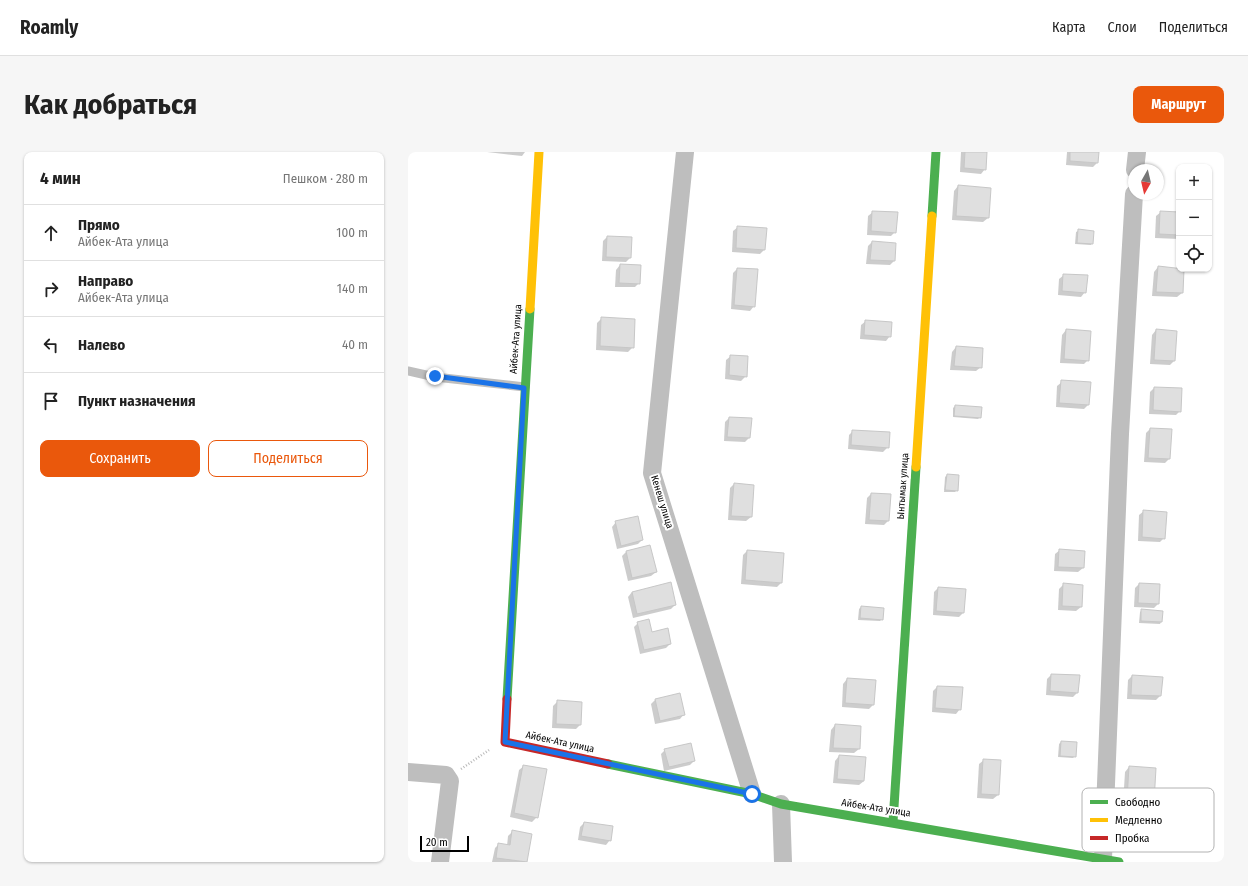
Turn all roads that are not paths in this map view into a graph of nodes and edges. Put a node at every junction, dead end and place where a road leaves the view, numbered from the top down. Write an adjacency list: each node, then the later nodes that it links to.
1 (539, 152): 8 (street, Айбек-Ата улица)
2 (685, 152): 11 (street, Кенеш улица)
3 (936, 152): 13 (street, Ынтымак улица)
4 (1136, 152): 5 (street)
5 (1136, 164)
6 (1134, 200): 10 (street)
7 (408, 371): 8 (lane)
8 (524, 388): 11 (street, Айбек-Ата улица)
9 (408, 772): 15 (street)
10 (1113, 788)
11 (752, 794): 12 (street, Айбек-Ата улица)
12 (781, 804): 13 (street, Айбек-Ата улица); 16 (street)
13 (893, 822): 14 (street, Айбек-Ата улица)
14 (1111, 861)
15 (440, 862)
16 (783, 862)

